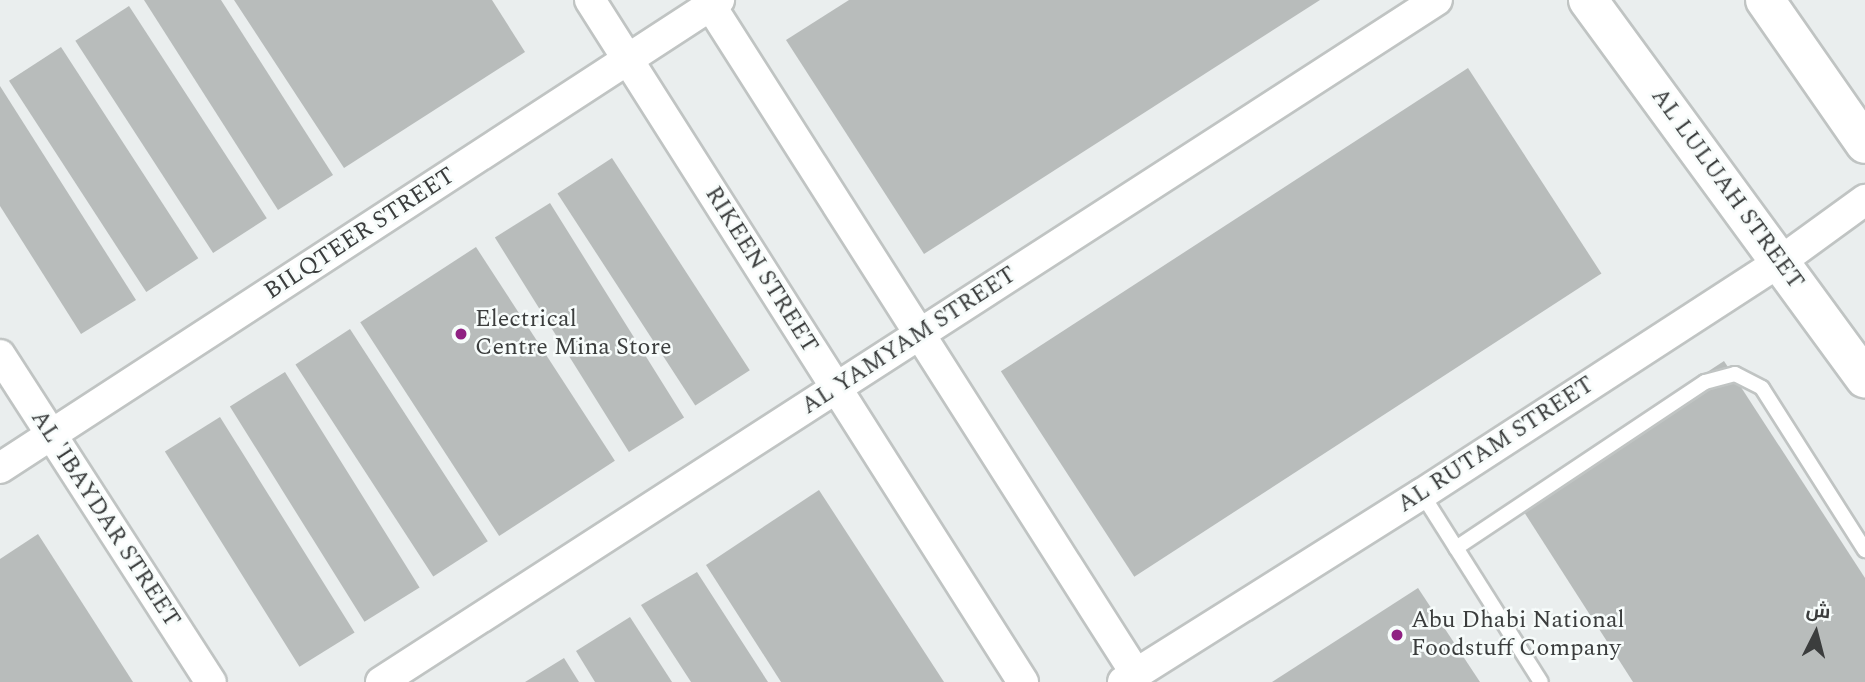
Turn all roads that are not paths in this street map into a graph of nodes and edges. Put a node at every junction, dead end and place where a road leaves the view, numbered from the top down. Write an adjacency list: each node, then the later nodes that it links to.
1 (590, 0): 6 (street, RIKEEN STREET)
2 (1437, 0): 10 (street, AL YAMYAM STREET)
3 (1588, 0): 9 (street, AL LULUAH STREET)
4 (1765, 0): 7 (street)
5 (712, 2): 6 (street, BILQTEER STREET); 10 (street)
6 (628, 60): 13 (street, RIKEEN STREET); 14 (street, BILQTEER STREET)
7 (1865, 144)
8 (1865, 200): 9 (street, AL RUTAM STREET)
9 (1781, 261): 12 (street, AL LULUAH STREET); 16 (street, AL RUTAM STREET)
10 (920, 334): 13 (street, AL YAMYAM STREET); 19 (street)
11 (0, 355): 14 (street, AL 'IBAYDAR STREET)
12 (1865, 379)
13 (836, 388): 21 (street, AL YAMYAM STREET); 22 (street, RIKEEN STREET)
14 (51, 436): 15 (street, BILQTEER STREET); 20 (street, AL 'IBAYDAR STREET)
15 (0, 468)
16 (1422, 494): 17 (lane); 19 (street, AL RUTAM STREET)
17 (1456, 548): 18 (lane); 23 (lane)
18 (1865, 550)
19 (1129, 678)
20 (211, 682)
21 (381, 682)
22 (1023, 682)
23 (1541, 682)

